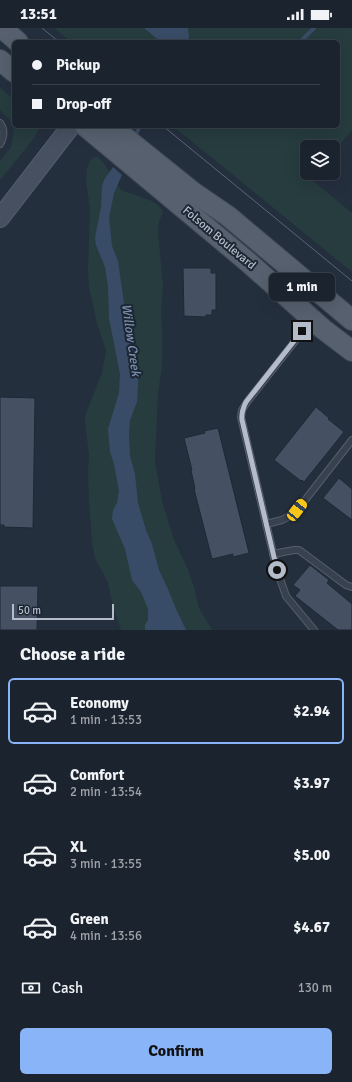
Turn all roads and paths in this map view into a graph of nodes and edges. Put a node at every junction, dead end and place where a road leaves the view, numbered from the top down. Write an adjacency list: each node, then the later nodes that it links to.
1 (2, 28): 2 (main road)
2 (16, 40)
3 (0, 60): 4 (main road)
4 (12, 70)
5 (0, 123): 8 (lane)
6 (69, 128): 10 (street)
7 (98, 130): 9 (main road, Folsom Boulevard)
8 (0, 144)
9 (140, 161): 11 (main road, Folsom Boulevard); 12 (main road, Folsom Boulevard)
10 (0, 218)
11 (312, 319): 13 (main road, Folsom Boulevard); 15 (lane)
12 (352, 320)
13 (352, 351)
14 (352, 440): 15 (lane)
15 (266, 524): 16 (lane)
16 (273, 554): 17 (lane); 18 (lane)
17 (352, 587)
18 (314, 630)

